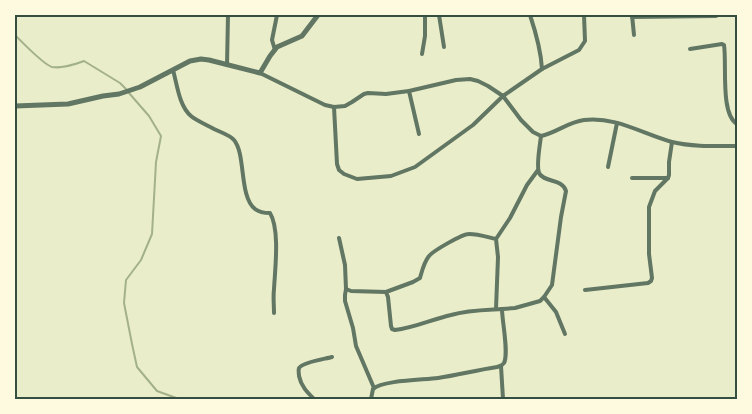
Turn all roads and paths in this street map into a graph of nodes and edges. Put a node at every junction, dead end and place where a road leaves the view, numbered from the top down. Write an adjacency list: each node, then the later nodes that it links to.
1 (228, 15): 15 (street)
2 (277, 15): 13 (street)
3 (318, 15): 13 (street)
4 (425, 15): 14 (street)
5 (438, 15): 11 (street)
6 (530, 15): 16 (street)
7 (584, 15): 16 (street)
8 (632, 16): 9 (street); 10 (street)
9 (716, 16)
10 (634, 35)
11 (444, 47)
12 (690, 49): 24 (street)
13 (275, 50): 18 (street)
14 (422, 54)
15 (227, 65): 17 (street); 18 (street)
16 (542, 69): 20 (street)
17 (173, 70): 21 (street); 41 (street)
18 (260, 73): 22 (street)
19 (409, 91): 20 (street); 22 (street); 25 (street)
20 (503, 96): 22 (street); 26 (street)
21 (15, 106)
22 (334, 107)
23 (617, 123): 26 (street); 27 (street); 29 (street)
24 (737, 124)
25 (419, 134)
26 (541, 136): 30 (street)
27 (672, 142): 28 (street); 32 (street)
28 (737, 146)
29 (608, 167)
30 (538, 170): 34 (street); 38 (street)
31 (632, 178): 32 (street)
32 (668, 178): 36 (street)
33 (339, 238): 35 (street)
34 (496, 239): 37 (street); 39 (street)
35 (346, 289): 37 (street); 45 (street)
36 (585, 290)
37 (386, 292): 39 (street)
38 (544, 297): 40 (street); 42 (street)
39 (496, 309): 40 (street)
40 (502, 309): 44 (street)
41 (274, 313)
42 (565, 334)
43 (332, 357): 46 (street)
44 (501, 366): 45 (street); 48 (street)
45 (374, 388): 47 (street)
46 (314, 399)
47 (371, 399)
48 (503, 399)

